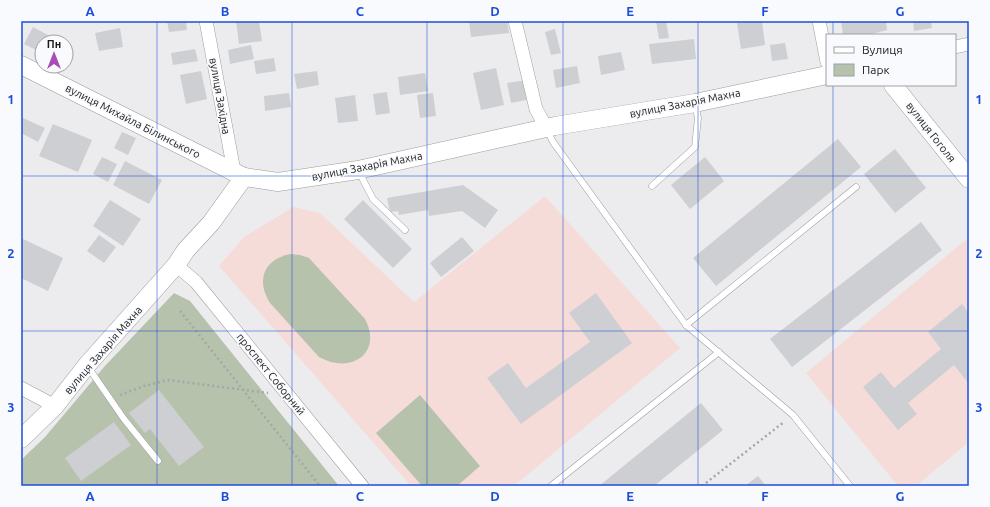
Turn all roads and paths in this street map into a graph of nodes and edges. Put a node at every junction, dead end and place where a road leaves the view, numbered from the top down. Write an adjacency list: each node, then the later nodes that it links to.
1 (206, 21): 13 (street, вулиця Західна)
2 (515, 21): 11 (street)
3 (819, 21): 6 (street)
4 (969, 44): 5 (street)
5 (956, 47)
6 (826, 57)
7 (21, 65): 13 (street, вулиця Михайла Білинського)
8 (826, 75): 10 (street, вулиця Захарія Махна)
9 (894, 86): 14 (street, вулиця Гоголя)
10 (695, 103): 11 (street, вулиця Захарія Махна); 15 (lane)
11 (547, 128): 12 (street, вулиця Захарія Махна); 20 (lane)
12 (358, 170): 13 (street, вулиця Захарія Махна); 17 (lane)
13 (239, 174): 18 (street, вулиця Захарія Махна)
14 (969, 179)
15 (652, 186)
16 (856, 187): 20 (lane)
17 (405, 230)
18 (176, 265): 22 (street, вулиця Захарія Махна); 25 (street, проспект Соборний)
19 (180, 311): 24 (path)
20 (686, 325): 21 (lane)
21 (719, 352): 28 (lane); 33 (lane)
22 (88, 365): 26 (lane); 27 (street, вулиця Захарія Махна)
23 (21, 388): 27 (street)
24 (243, 391): 25 (path); 26 (path); 31 (path)
25 (288, 395): 32 (street, проспект Соборний)
26 (112, 399): 30 (lane)
27 (55, 406): 29 (street, вулиця Захарія Махна)
28 (793, 416): 34 (path); 35 (lane)
29 (21, 439)
30 (158, 460)
31 (320, 486)
32 (362, 486)
33 (551, 486)
34 (702, 486)
35 (850, 486)

